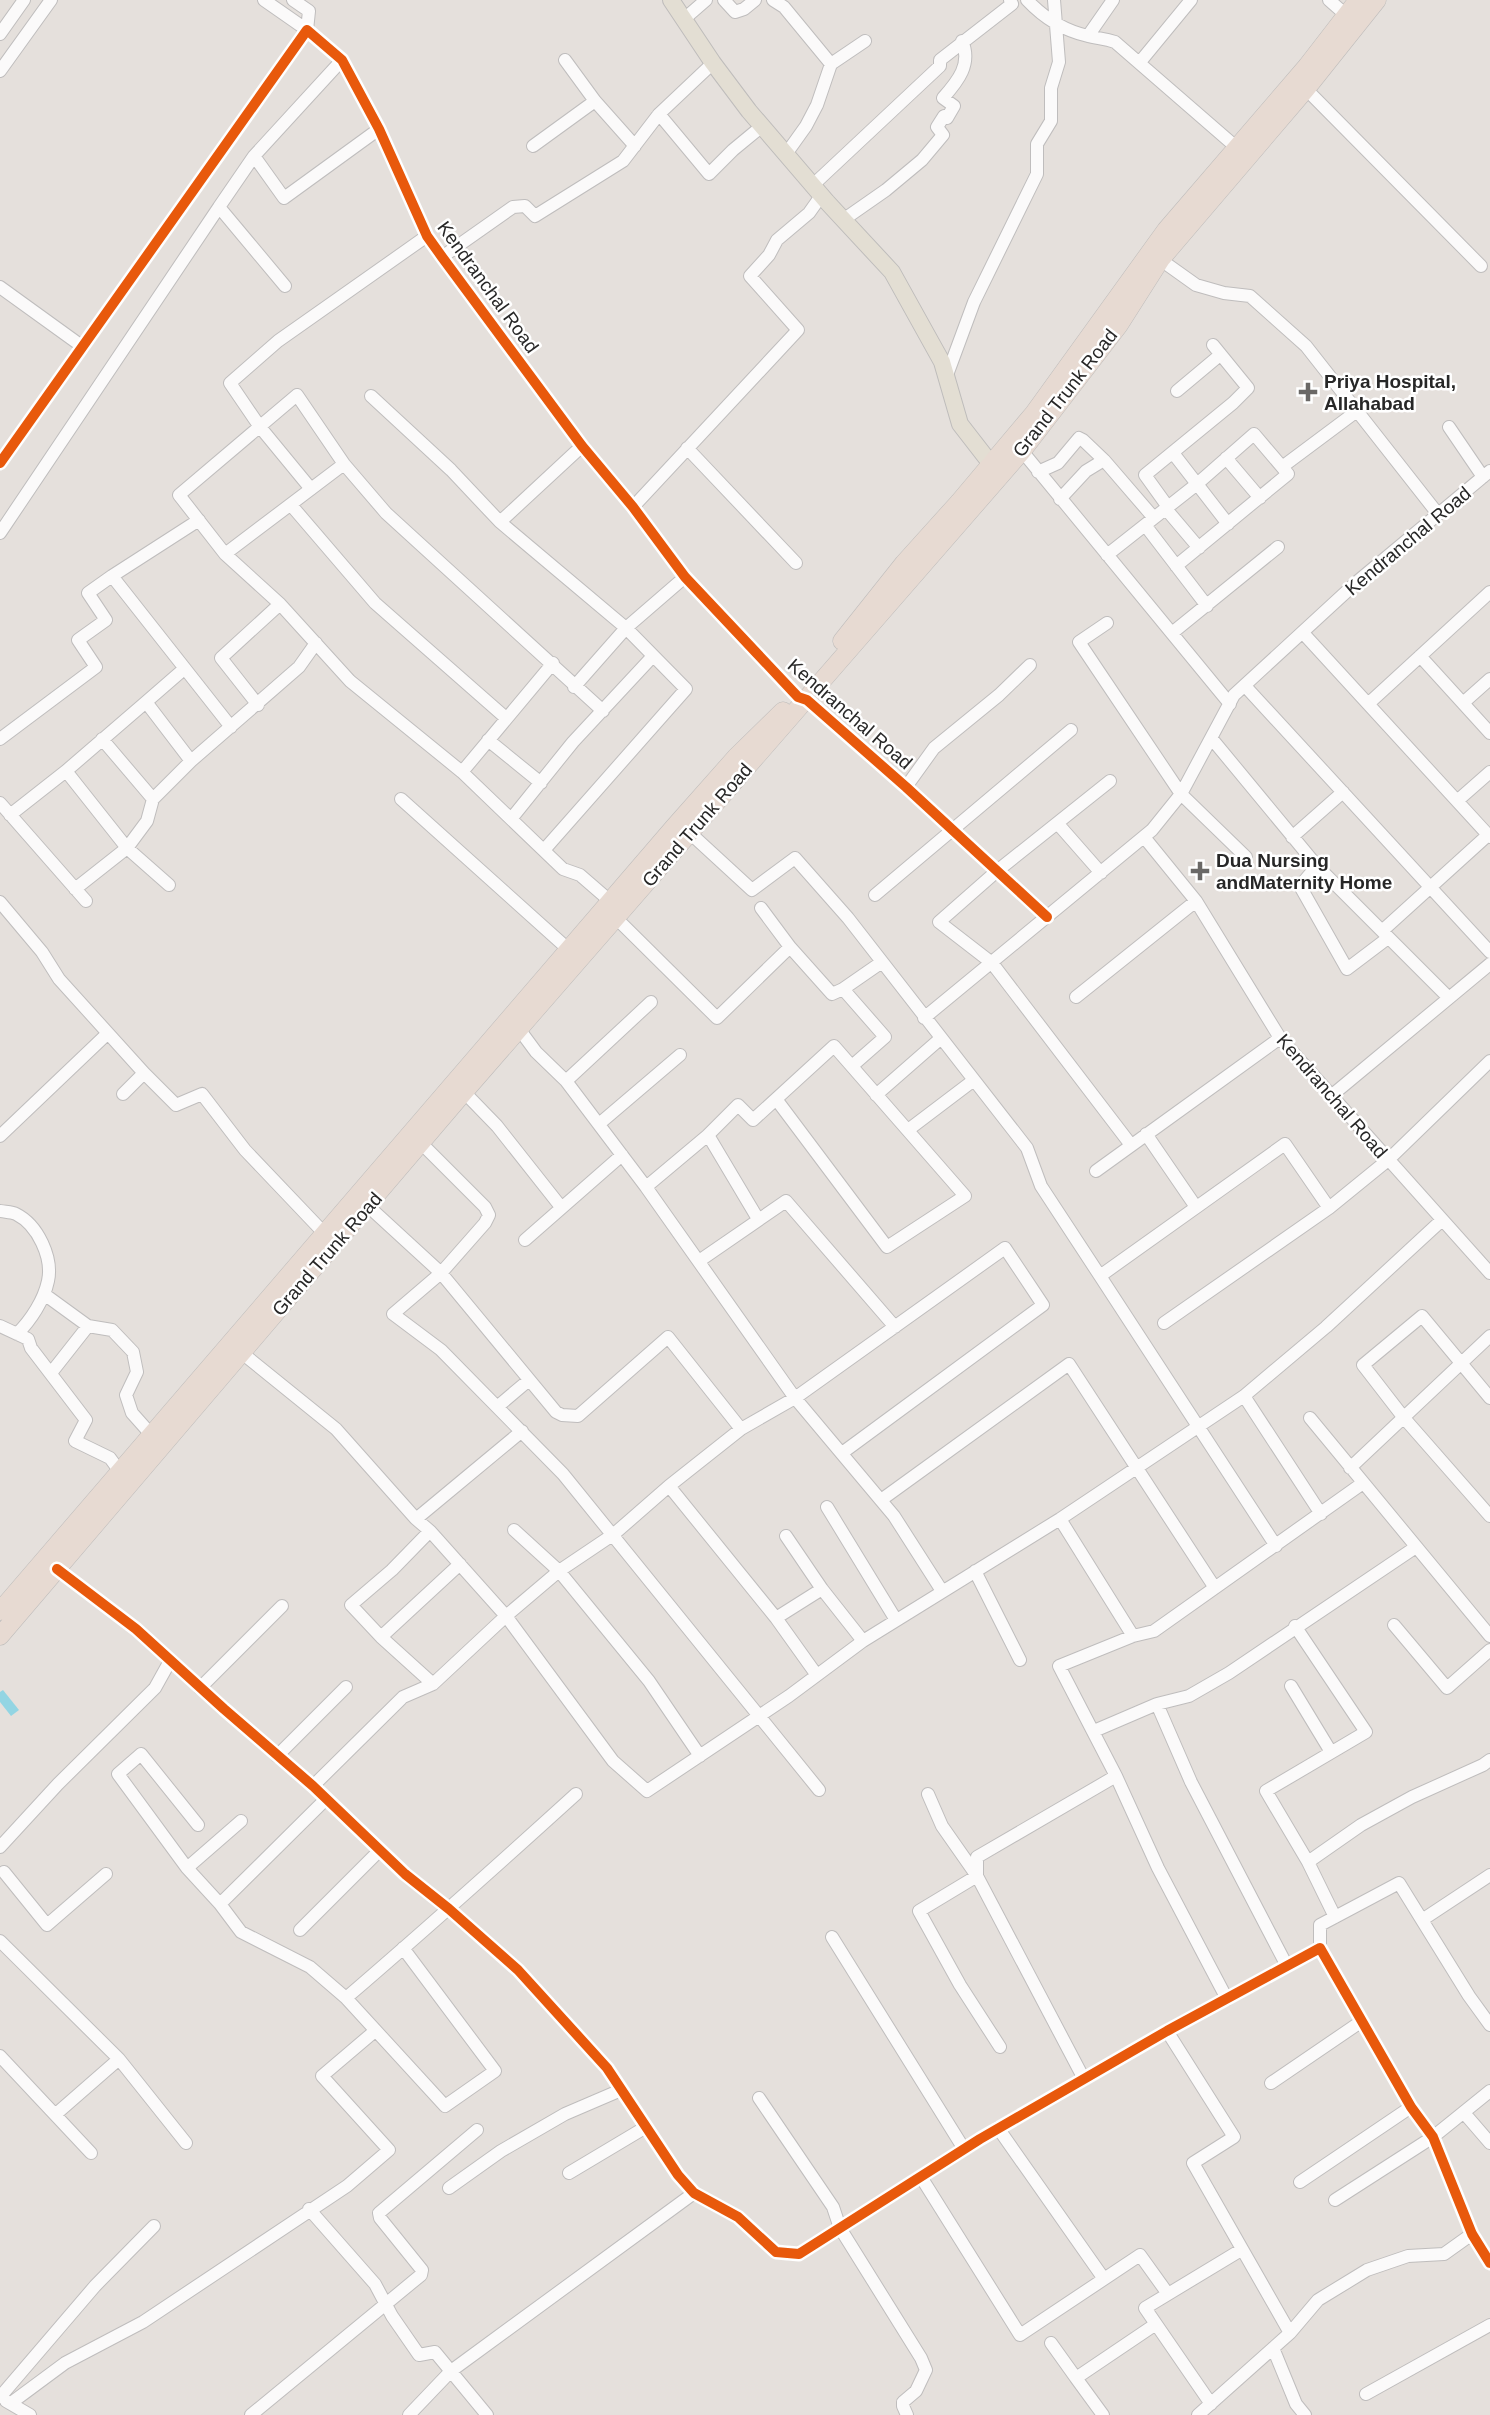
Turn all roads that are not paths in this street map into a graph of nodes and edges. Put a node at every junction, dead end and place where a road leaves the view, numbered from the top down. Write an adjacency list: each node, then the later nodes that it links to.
1 (24, 0): 18 (street)
2 (51, 0): 22 (street)
3 (264, 0): 23 (street, Kendranchal Road)
4 (293, 0): 23 (street)
5 (671, 0): 20 (main road)
6 (706, 0): 20 (street)
7 (724, 0): 8 (street)
8 (755, 0)
9 (1027, 0): 21 (street)
10 (1054, 0): 21 (street)
11 (1113, 0): 25 (street)
12 (1191, 0): 30 (street)
13 (1329, 0): 19 (street)
14 (1358, 0): 19 (highway, Grand Trunk Road)
15 (1377, 0): 34 (highway, Grand Trunk Road)
16 (1013, 1): 27 (street)
17 (782, 2): 32 (street)
18 (15, 13): 22 (street); 24 (street)
19 (1346, 15): 41 (highway, Grand Trunk Road)
20 (683, 20): 31 (main road)
21 (1057, 25): 25 (street); 54 (street)
22 (33, 26): 33 (street)
23 (307, 30): 28 (street, Kendranchal Road); 53 (street)
24 (0, 34)
25 (1088, 36): 30 (street)
26 (865, 41): 32 (street)
27 (962, 41): 44 (street); 46 (street)
28 (342, 60): 38 (street, Kendranchal Road); 43 (street)
29 (565, 60): 35 (street)
30 (1140, 62): 41 (street)
31 (713, 63): 36 (street); 37 (main road)
32 (831, 64): 42 (street)
33 (0, 71)
34 (1306, 89): 48 (highway, Grand Trunk Road); 50 (street)
35 (596, 101): 39 (street); 40 (street)
36 (659, 114): 37 (street); 40 (street)
37 (762, 126): 42 (main road)
38 (379, 129): 43 (street); 47 (street, Kendranchal Road)
39 (533, 146)
40 (635, 146): 49 (street)
41 (1236, 148): 48 (highway, Grand Trunk Road)
42 (786, 154): 44 (main road)
43 (254, 156): 45 (street)
44 (817, 190): 46 (main road); 61 (street)
45 (219, 207): 51 (street); 84 (street)
46 (843, 219): 54 (main road)
47 (427, 236): 49 (street, Kendranchal Road); 58 (street)
48 (1155, 256): 57 (street); 62 (highway, Grand Trunk Road); 68 (highway, Grand Trunk Road)
49 (442, 257): 60 (street, Kendranchal Road)
50 (1481, 266)
51 (285, 286)
52 (0, 287): 53 (street)
53 (83, 347): 66 (street)
54 (947, 375): 68 (main road)
55 (1177, 391): 63 (street)
56 (371, 396): 81 (street)
57 (1357, 411): 69 (street); 79 (street)
58 (260, 427): 67 (street); 73 (street); 80 (street)
59 (1448, 427): 71 (street)
60 (582, 446): 77 (street, Kendranchal Road); 81 (street)
61 (687, 448): 77 (street); 89 (street)
62 (1022, 451): 70 (street); 109 (highway, Grand Trunk Road)
63 (1173, 453): 72 (street); 78 (street)
64 (1226, 458): 69 (street); 72 (street); 74 (street)
65 (1104, 460): 70 (street); 75 (street); 82 (street)
66 (0, 463)
67 (344, 464): 73 (street); 103 (street)
68 (991, 464): 109 (highway, Grand Trunk Road)
69 (1282, 467): 74 (street)
70 (1038, 472): 75 (street)
71 (1487, 474): 79 (street, Kendranchal Road)
72 (1197, 484): 78 (street); 83 (street)
73 (311, 489): 76 (street)
74 (1259, 498): 83 (street)
75 (1060, 499): 88 (street)
76 (291, 505): 87 (street); 116 (street)
77 (633, 507): 92 (street, Kendranchal Road)
78 (1167, 508): 82 (street); 86 (street)
79 (1438, 514): 99 (street, Kendranchal Road)
80 (199, 520): 87 (street); 91 (street)
81 (500, 522): 97 (street)
82 (1149, 522): 88 (street); 90 (street)
83 (1228, 524): 86 (street)
84 (0, 533)
85 (1278, 547): 95 (street)
86 (1199, 548): 90 (street)
87 (225, 554): 94 (street)
88 (1107, 555): 98 (street)
89 (796, 563)
90 (1176, 566): 95 (street)
91 (112, 576): 105 (street); 120 (street)
92 (685, 577): 97 (street); 109 (street, Kendranchal Road)
93 (1490, 592): 102 (street)
94 (280, 604): 100 (street); 114 (street)
95 (1207, 606): 98 (street)
96 (1107, 624): 132 (street)
97 (626, 628): 101 (street); 108 (street)
98 (1172, 633): 111 (street)
99 (1303, 633): 107 (street, Kendranchal Road); 112 (street)
100 (316, 643): 114 (street); 126 (street)
101 (653, 656): 115 (street); 146 (street)
102 (1420, 656): 112 (street); 113 (street)
103 (553, 663): 108 (street); 116 (street)
104 (1030, 665): 130 (street)
105 (184, 669): 110 (street); 117 (street)
106 (1490, 679): 113 (street)
107 (1245, 686): 111 (street, Kendranchal Road); 131 (street)
108 (574, 687): 115 (street)
109 (802, 698): 130 (street, Kendranchal Road); 141 (highway, Grand Trunk Road); 159 (highway, Grand Trunk Road)
110 (146, 702): 121 (street); 124 (street)
111 (1230, 704): 122 (street, Kendranchal Road)
112 (1368, 704): 135 (street)
113 (1463, 704): 119 (street)
114 (258, 705): 117 (street)
115 (603, 711): 129 (street)
116 (506, 718): 123 (street)
117 (231, 727): 124 (street)
118 (1071, 730): 140 (street)
119 (1490, 733)
120 (0, 739)
121 (102, 739): 125 (street); 133 (street)
122 (1212, 739): 132 (street, Kendranchal Road); 144 (street)
123 (488, 740): 126 (street); 129 (street)
124 (191, 761): 133 (street)
125 (66, 771): 137 (street); 145 (street)
126 (462, 772): 138 (street)
127 (1490, 772): 135 (street)
128 (1110, 781): 139 (street)
129 (541, 783): 138 (street)
130 (906, 786): 140 (street, Kendranchal Road)
131 (1343, 792): 144 (street); 152 (street)
132 (1181, 794): 143 (street, Kendranchal Road); 147 (street)
133 (153, 799): 145 (street)
134 (401, 799): 163 (street)
135 (1457, 801): 142 (street)
136 (0, 803): 137 (street)
137 (10, 816): 153 (street)
138 (511, 819): 146 (street)
139 (1058, 824): 149 (street); 150 (street)
140 (952, 831): 149 (street, Kendranchal Road); 154 (street)
141 (690, 833): 159 (highway, Grand Trunk Road); 165 (street)
142 (1489, 836): 152 (street)
143 (1144, 837): 150 (street, Kendranchal Road); 156 (street, Kendranchal Road)
144 (1292, 837): 148 (street)
145 (127, 848): 151 (street); 153 (street)
146 (544, 850): 159 (street)
147 (1246, 857)
148 (1317, 866): 161 (street); 161 (street)
149 (997, 871): 160 (street, Kendranchal Road); 166 (street)
150 (1101, 873): 160 (street, Kendranchal Road)
151 (169, 885)
152 (1430, 887): 161 (street); 164 (street)
153 (75, 890): 155 (street)
154 (875, 895)
155 (86, 901)
156 (1196, 901): 169 (street); 175 (street, Kendranchal Road)
157 (0, 902): 174 (street)
158 (761, 908): 162 (street)
159 (613, 910): 162 (street); 163 (highway, Grand Trunk Road); 173 (highway, Grand Trunk Road)
160 (1047, 917): 166 (street, Kendranchal Road)
161 (1385, 934): 170 (street)
162 (790, 947): 168 (street)
163 (568, 949): 206 (highway, Grand Trunk Road)
164 (1490, 952)
165 (882, 962): 168 (street); 172 (street)
166 (992, 963): 172 (street, Kendranchal Road); 194 (street)
167 (1490, 964): 170 (street)
168 (843, 989): 179 (street)
169 (1076, 997)
170 (1448, 998): 186 (street)
171 (652, 1002): 182 (street)
172 (924, 1018): 176 (street)
173 (519, 1029): 182 (street); 183 (highway, Grand Trunk Road)
174 (107, 1034): 180 (street); 192 (street)
175 (1280, 1038): 186 (street, Kendranchal Road); 190 (street)
176 (940, 1039): 181 (street); 185 (street)
177 (680, 1055): 188 (street)
178 (1490, 1061): 196 (street)
179 (852, 1066): 185 (street); 187 (street)
180 (144, 1073): 184 (street); 206 (street)
181 (974, 1080): 189 (street); 211 (street)
182 (566, 1081): 188 (street)
183 (464, 1092): 193 (highway, Grand Trunk Road); 200 (street)
184 (123, 1094)
185 (876, 1095): 189 (street)
186 (1331, 1096): 196 (street, Kendranchal Road)
187 (776, 1099): 189 (street); 191 (street)
188 (599, 1124): 195 (street)
189 (908, 1130)
190 (1146, 1134): 194 (street); 201 (street)
191 (708, 1135): 198 (street); 204 (street)
192 (0, 1136)
193 (421, 1143): 199 (highway, Grand Trunk Road); 209 (street)
194 (1131, 1145): 197 (street)
195 (622, 1155): 198 (street); 200 (street)
196 (1388, 1160): 202 (street); 205 (street, Kendranchal Road)
197 (1096, 1171)
198 (646, 1187): 208 (street)
199 (368, 1206): 209 (street); 219 (highway, Grand Trunk Road)
200 (561, 1207): 207 (street)
201 (1196, 1207): 202 (street); 211 (street)
202 (1329, 1208): 213 (street)
203 (0, 1212): 212 (street)
204 (758, 1219): 208 (street); 216 (street)
205 (1442, 1220): 210 (street, Kendranchal Road); 223 (street)
206 (324, 1233): 232 (highway, Grand Trunk Road)
207 (525, 1240)
208 (699, 1261): 224 (street)
209 (441, 1273): 222 (street); 226 (street)
210 (1490, 1273)
211 (1100, 1276): 229 (street)
212 (44, 1294): 215 (street); 217 (street)
213 (1164, 1323)
214 (0, 1326): 217 (street)
215 (88, 1326): 221 (street); 232 (street)
216 (895, 1327): 224 (street); 233 (street)
217 (17, 1334): 221 (street)
218 (1490, 1336): 220 (street)
219 (242, 1353): 232 (highway, Grand Trunk Road); 243 (street)
220 (1460, 1364): 225 (street); 228 (street); 228 (street)
221 (51, 1373): 236 (street)
222 (529, 1380): 226 (street); 230 (street)
223 (1244, 1396): 229 (street); 241 (street)
224 (795, 1398): 230 (street); 233 (street)
225 (1490, 1398)
226 (497, 1407): 231 (street)
227 (1310, 1418): 235 (street)
228 (1404, 1418): 235 (street); 242 (street)
229 (1196, 1427): 234 (street); 249 (street)
230 (741, 1429): 238 (street)
231 (522, 1432): 243 (street); 247 (street)
232 (157, 1441): 236 (highway, Grand Trunk Road); 252 (highway, Grand Trunk Road)
233 (842, 1453): 239 (street)
234 (1136, 1467): 239 (street); 244 (street); 255 (street)
235 (1350, 1468): 237 (street)
236 (115, 1478): 259 (highway, Grand Trunk Road)
237 (1363, 1483): 241 (street); 250 (street)
238 (669, 1486): 247 (street); 261 (street)
239 (881, 1500): 257 (street)
240 (827, 1507): 262 (street)
241 (1321, 1514): 249 (street)
242 (1490, 1517)
243 (416, 1519): 246 (street)
244 (1060, 1519): 254 (street); 266 (street)
245 (514, 1530): 253 (street)
246 (430, 1531): 251 (street); 268 (street)
247 (614, 1534): 253 (street); 279 (street)
248 (786, 1536): 256 (street)
249 (1276, 1546): 255 (street)
250 (1416, 1547): 264 (street); 267 (street)
251 (460, 1564): 260 (street); 268 (street)
252 (57, 1569): 265 (highway, Grand Trunk Road); 272 (street)
253 (559, 1571): 260 (street); 283 (street)
254 (975, 1571): 257 (street); 271 (street)
255 (1215, 1588): 266 (street)
256 (822, 1589): 261 (street); 269 (street)
257 (942, 1591): 262 (street)
258 (282, 1606): 277 (street)
259 (0, 1611)
260 (506, 1616): 274 (street); 283 (street)
261 (776, 1618): 273 (street)
262 (896, 1620): 269 (street)
263 (1394, 1625): 270 (street)
264 (1295, 1626): 278 (street); 281 (street)
265 (0, 1636)
266 (1133, 1636): 280 (street)
267 (1490, 1636)
268 (381, 1637): 274 (street)
269 (863, 1641): 273 (street)
270 (1490, 1650)
271 (1020, 1660)
272 (170, 1661): 277 (street); 293 (street)
273 (816, 1675): 279 (street)
274 (433, 1684): 286 (street)
275 (1291, 1686): 281 (street)
276 (346, 1687): 282 (street)
277 (200, 1688): 282 (street)
278 (1157, 1704): 280 (street); 310 (street)
279 (759, 1715): 283 (street); 287 (street)
280 (1094, 1731): 285 (street)
281 (1331, 1752): 295 (street)
282 (277, 1756): 286 (street)
283 (700, 1756)
284 (1490, 1760): 295 (street)
285 (1116, 1776): 300 (street); 312 (street)
286 (313, 1786): 290 (street)
287 (819, 1790)
288 (576, 1794): 302 (street)
289 (928, 1794): 300 (street)
290 (326, 1799): 294 (street); 301 (street)
291 (241, 1821): 296 (street)
292 (198, 1825): 296 (street)
293 (0, 1847)
294 (380, 1850): 302 (street); 305 (street)
295 (1308, 1862): 303 (street)
296 (187, 1868): 301 (street)
297 (4, 1871): 298 (street)
298 (106, 1874)
299 (1490, 1875): 304 (street)
300 (977, 1876): 317 (street); 320 (street)
301 (220, 1904): 311 (street)
302 (449, 1909): 308 (street); 322 (street)
303 (1335, 1917): 304 (street); 309 (street)
304 (1422, 1920): 314 (street)
305 (300, 1930)
306 (832, 1937): 334 (street)
307 (0, 1941): 319 (street)
308 (403, 1948): 311 (street); 315 (street)
309 (1320, 1948): 310 (street); 313 (street)
310 (1287, 1966): 312 (street)
311 (346, 1998): 315 (street)
312 (1227, 1999): 316 (street)
313 (1362, 2021): 321 (street); 325 (street)
314 (1490, 2025)
315 (376, 2031): 342 (street)
316 (1167, 2031): 320 (street); 346 (street)
317 (1000, 2047)
318 (0, 2056): 326 (street)
319 (119, 2059): 326 (street); 332 (street)
320 (1084, 2078): 329 (street)
321 (1271, 2083)
322 (621, 2090): 328 (street); 339 (street)
323 (1490, 2091): 327 (street)
324 (759, 2098): 344 (street)
325 (1411, 2107): 331 (street); 338 (street)
326 (56, 2114): 335 (street)
327 (1465, 2114): 331 (street); 333 (street)
328 (646, 2127): 336 (street); 340 (street)
329 (998, 2128): 334 (street); 348 (street)
330 (477, 2130): 350 (street)
331 (1433, 2137): 341 (street); 345 (street)
332 (186, 2143)
333 (1490, 2143)
334 (964, 2149): 337 (street)
335 (91, 2153)
336 (569, 2173)
337 (921, 2177): 344 (street); 348 (street)
338 (1300, 2182)
339 (449, 2188)
340 (694, 2193): 344 (street); 356 (street)
341 (1335, 2200)
342 (309, 2209): 350 (street); 359 (street)
343 (154, 2226): 359 (street)
344 (840, 2228): 365 (street)
345 (1472, 2234): 347 (street); 353 (street)
346 (1241, 2250): 349 (street); 353 (street)
347 (1490, 2263)
348 (1104, 2279): 349 (street)
349 (1168, 2294): 351 (street)
350 (387, 2306): 356 (street); 361 (street)
351 (1156, 2323): 357 (street); 360 (street)
352 (1490, 2325): 358 (street)
353 (1290, 2333): 355 (street)
354 (1051, 2343): 357 (street)
355 (1273, 2348): 360 (street); 367 (street)
356 (451, 2371): 362 (street); 364 (street)
357 (1076, 2378): 366 (street)
358 (1366, 2394)
359 (4, 2399): 363 (street)
360 (1205, 2411)
361 (259, 2412)
362 (413, 2413)
363 (30, 2415)
364 (487, 2415)
365 (907, 2415)
366 (1103, 2415)
367 (1305, 2415)

